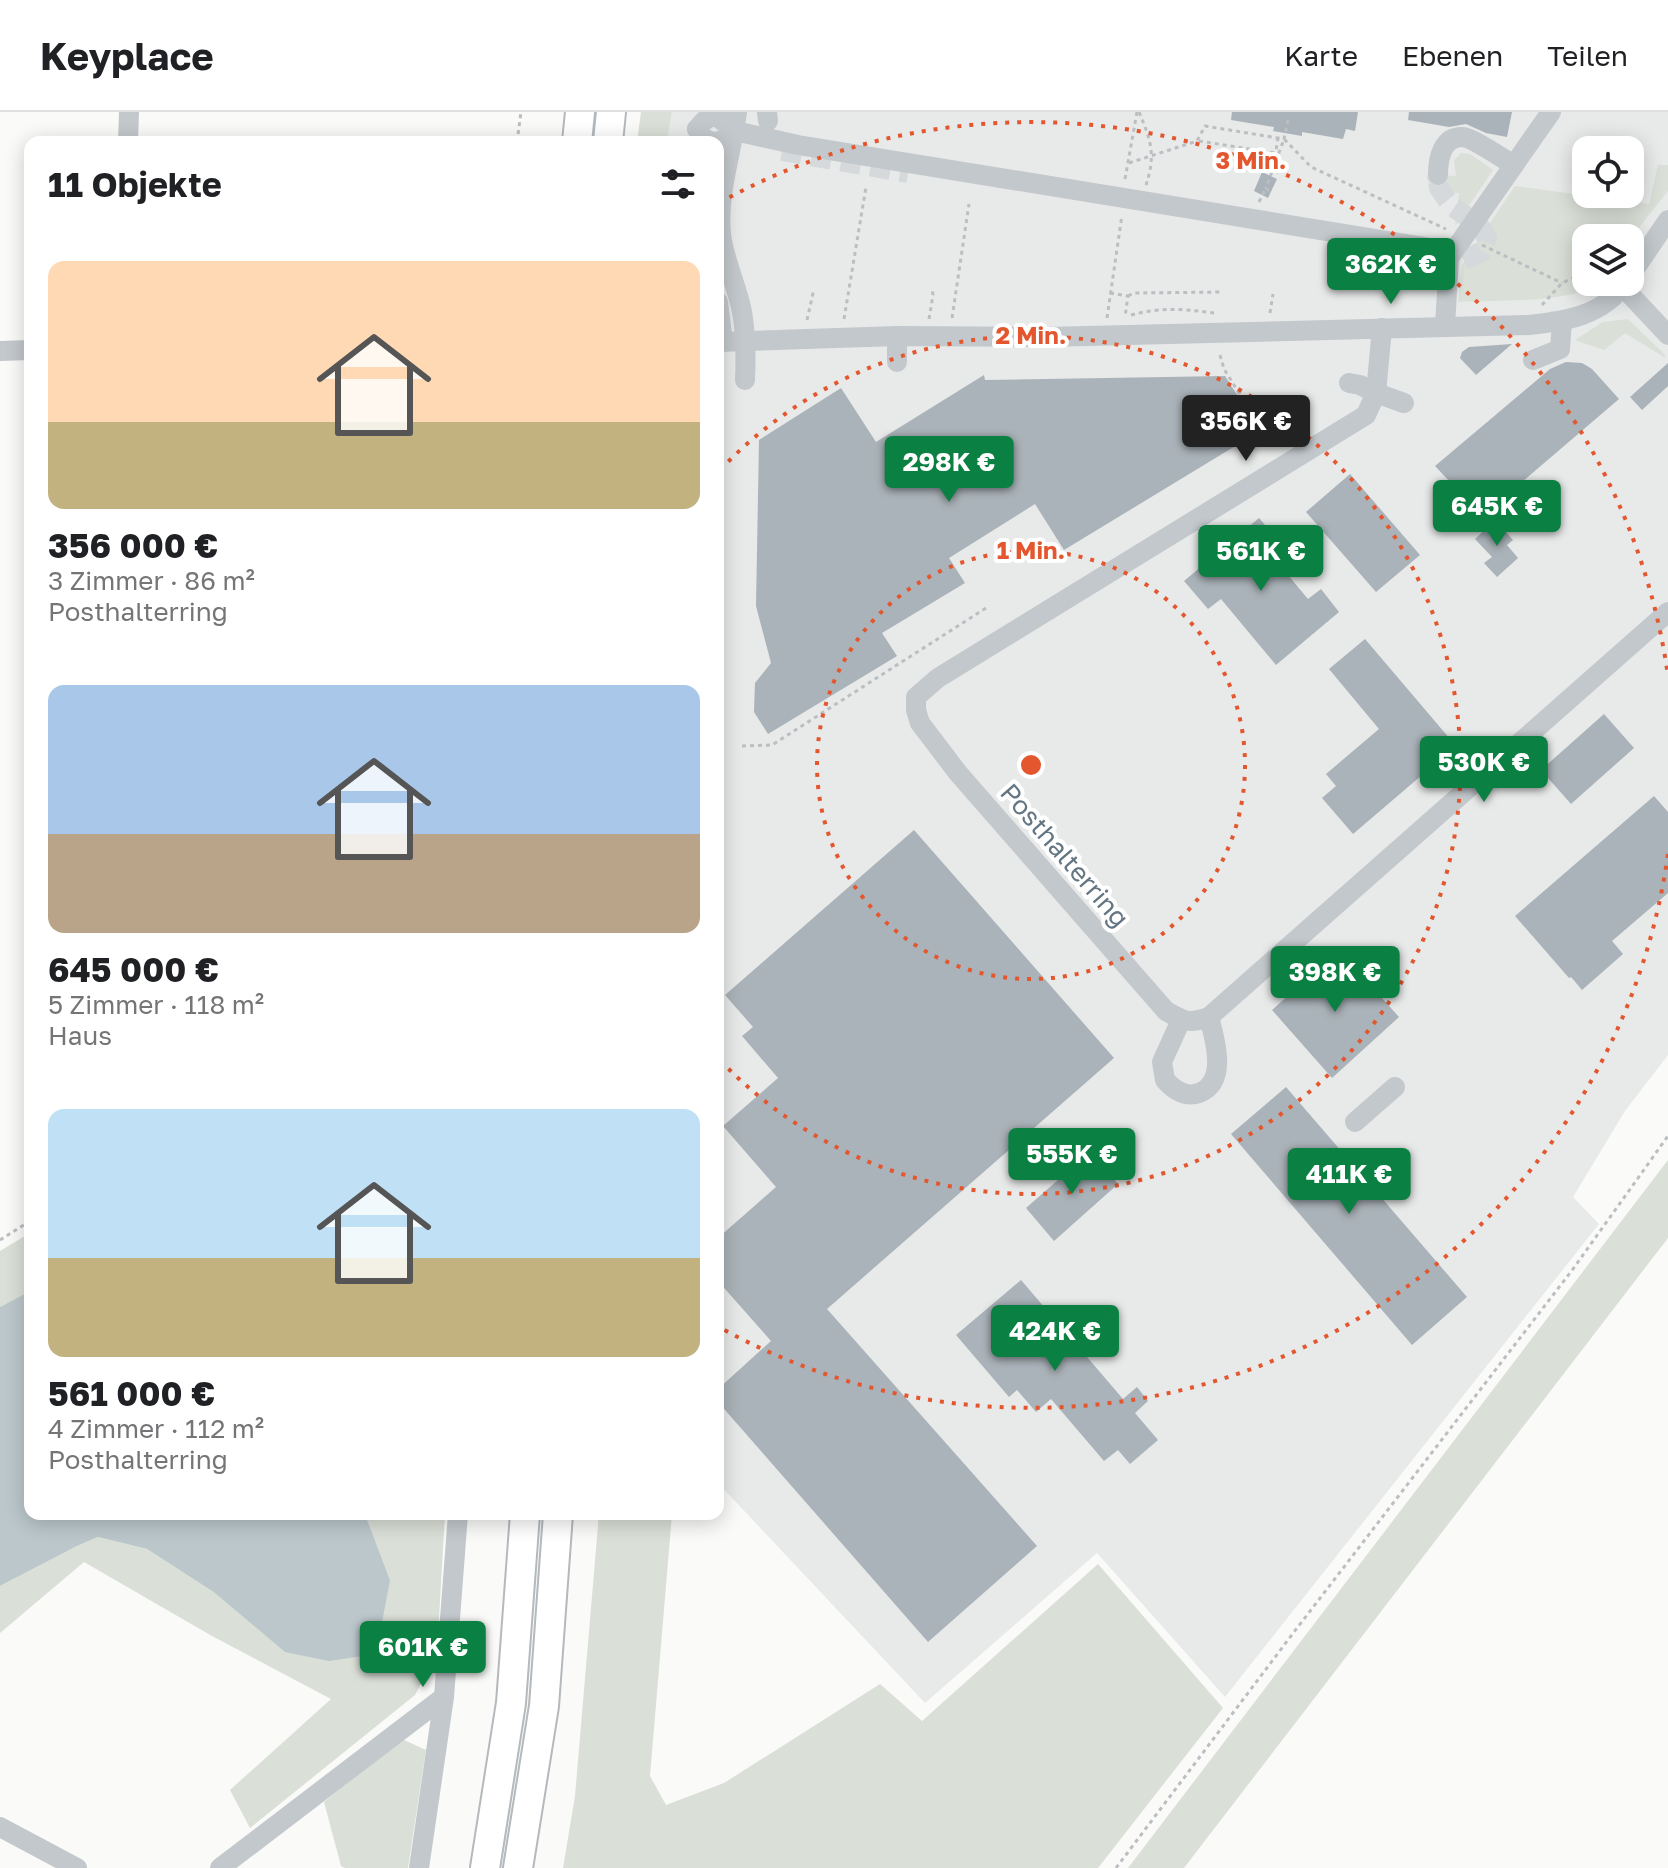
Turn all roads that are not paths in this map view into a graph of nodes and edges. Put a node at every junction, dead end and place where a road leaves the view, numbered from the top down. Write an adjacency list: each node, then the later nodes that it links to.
1 (129, 112): 7 (street)
2 (580, 112): 8 (highway)
3 (611, 112): 9 (highway)
4 (1551, 112): 11 (street)
5 (770, 124): 6 (street); 17 (street)
6 (741, 126): 10 (street); 13 (street)
7 (128, 136)
8 (578, 136)
9 (609, 136)
10 (724, 140)
11 (1514, 165): 12 (street); 17 (street)
12 (1438, 175)
13 (724, 193)
14 (1668, 220): 16 (street)
15 (724, 249): 25 (street)
16 (1644, 255)
17 (1449, 258): 21 (street)
18 (1616, 296): 20 (street)
19 (1637, 296): 23 (street)
20 (1562, 321): 21 (street); 29 (street)
21 (1445, 326): 22 (street)
22 (1382, 328): 24 (street); 33 (street)
23 (1668, 335)
24 (897, 336): 25 (street); 30 (street)
25 (745, 340): 26 (street); 31 (street)
26 (724, 342)
27 (24, 350): 28 (street)
28 (0, 351)
29 (1533, 360)
30 (897, 362)
31 (745, 380)
32 (1349, 383): 33 (street)
33 (1376, 393): 34 (street); 37 (street, Posthalterring)
34 (1404, 403)
35 (1668, 612): 36 (street)
36 (1209, 1017): 37 (street); 37 (street)
37 (1181, 1020)
38 (1395, 1087): 39 (street)
39 (1355, 1122)
40 (458, 1520): 43 (street)
41 (525, 1520): 48 (highway)
42 (558, 1520): 49 (highway)
43 (444, 1697): 46 (street); 47 (street)
44 (0, 1827): 45 (street)
45 (77, 1868)
46 (220, 1868)
47 (419, 1868)
48 (485, 1868)
49 (518, 1868)

